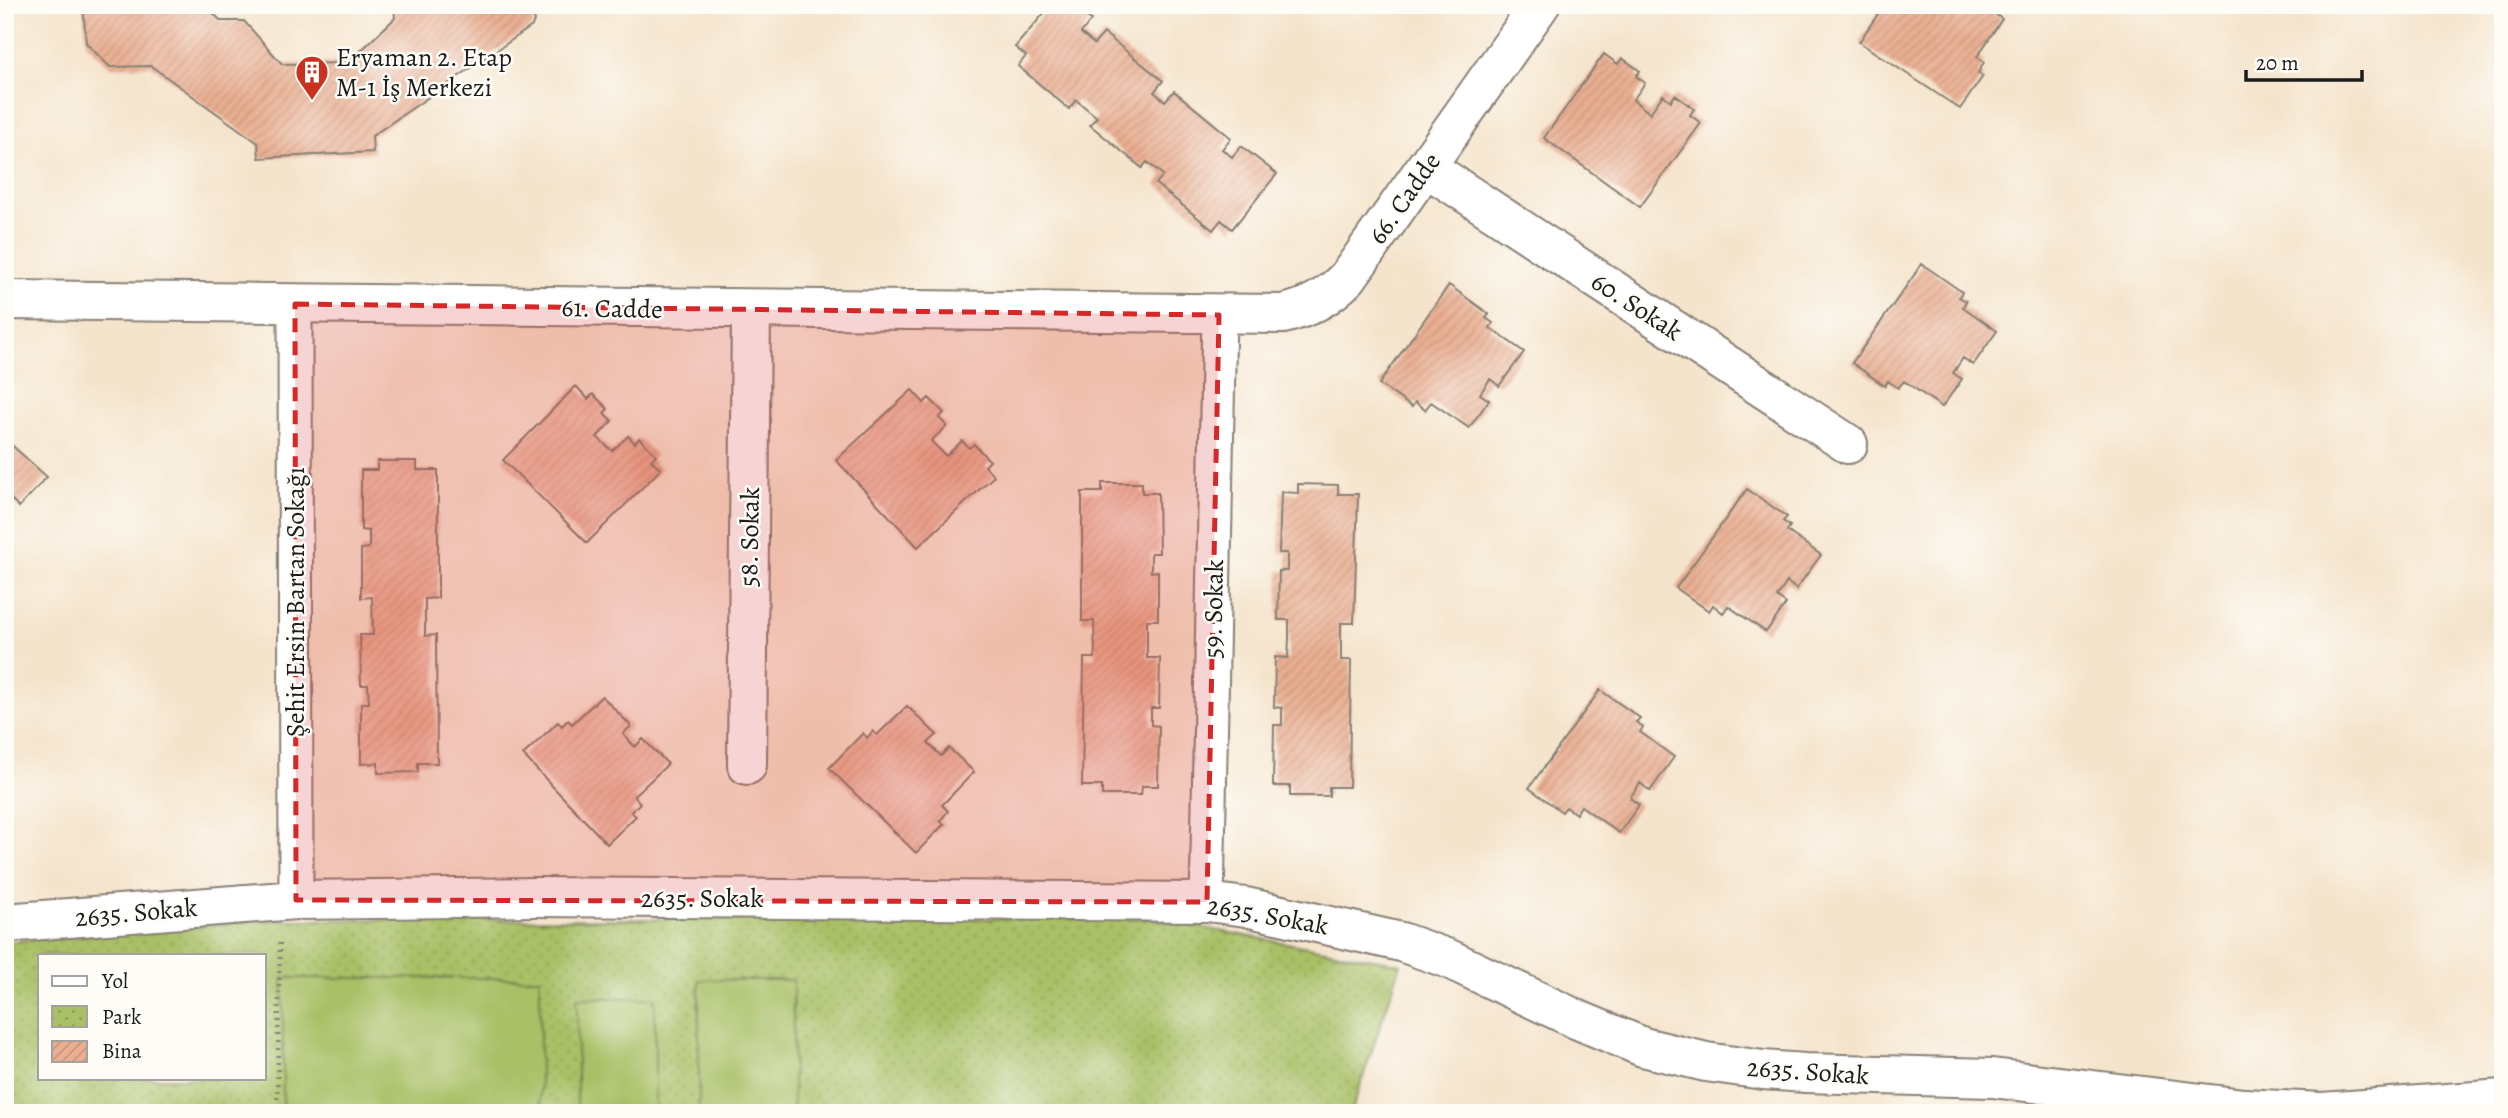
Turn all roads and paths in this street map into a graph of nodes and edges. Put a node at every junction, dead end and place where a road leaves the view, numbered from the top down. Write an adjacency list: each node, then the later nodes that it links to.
1 (1541, 5): 2 (street, 66. Cadde)
2 (1426, 167): 6 (street, 66. Cadde); 7 (street, 60. Sokak)
3 (5, 300): 4 (street, 61. Cadde)
4 (295, 304): 5 (street, 61. Cadde); 9 (street, Şehit Ersin Bartan Sokağı)
5 (751, 309): 6 (street, 61. Cadde); 8 (street, 58. Sokak)
6 (1219, 315): 10 (street, 59. Sokak)
7 (1848, 444)
8 (747, 765)
9 (288, 900): 10 (street, 2635. Sokak); 11 (street, 2635. Sokak); 13 (path)
10 (1206, 902): 12 (street, 2635. Sokak)
11 (5, 923)
12 (2503, 1099)
13 (277, 1113)

